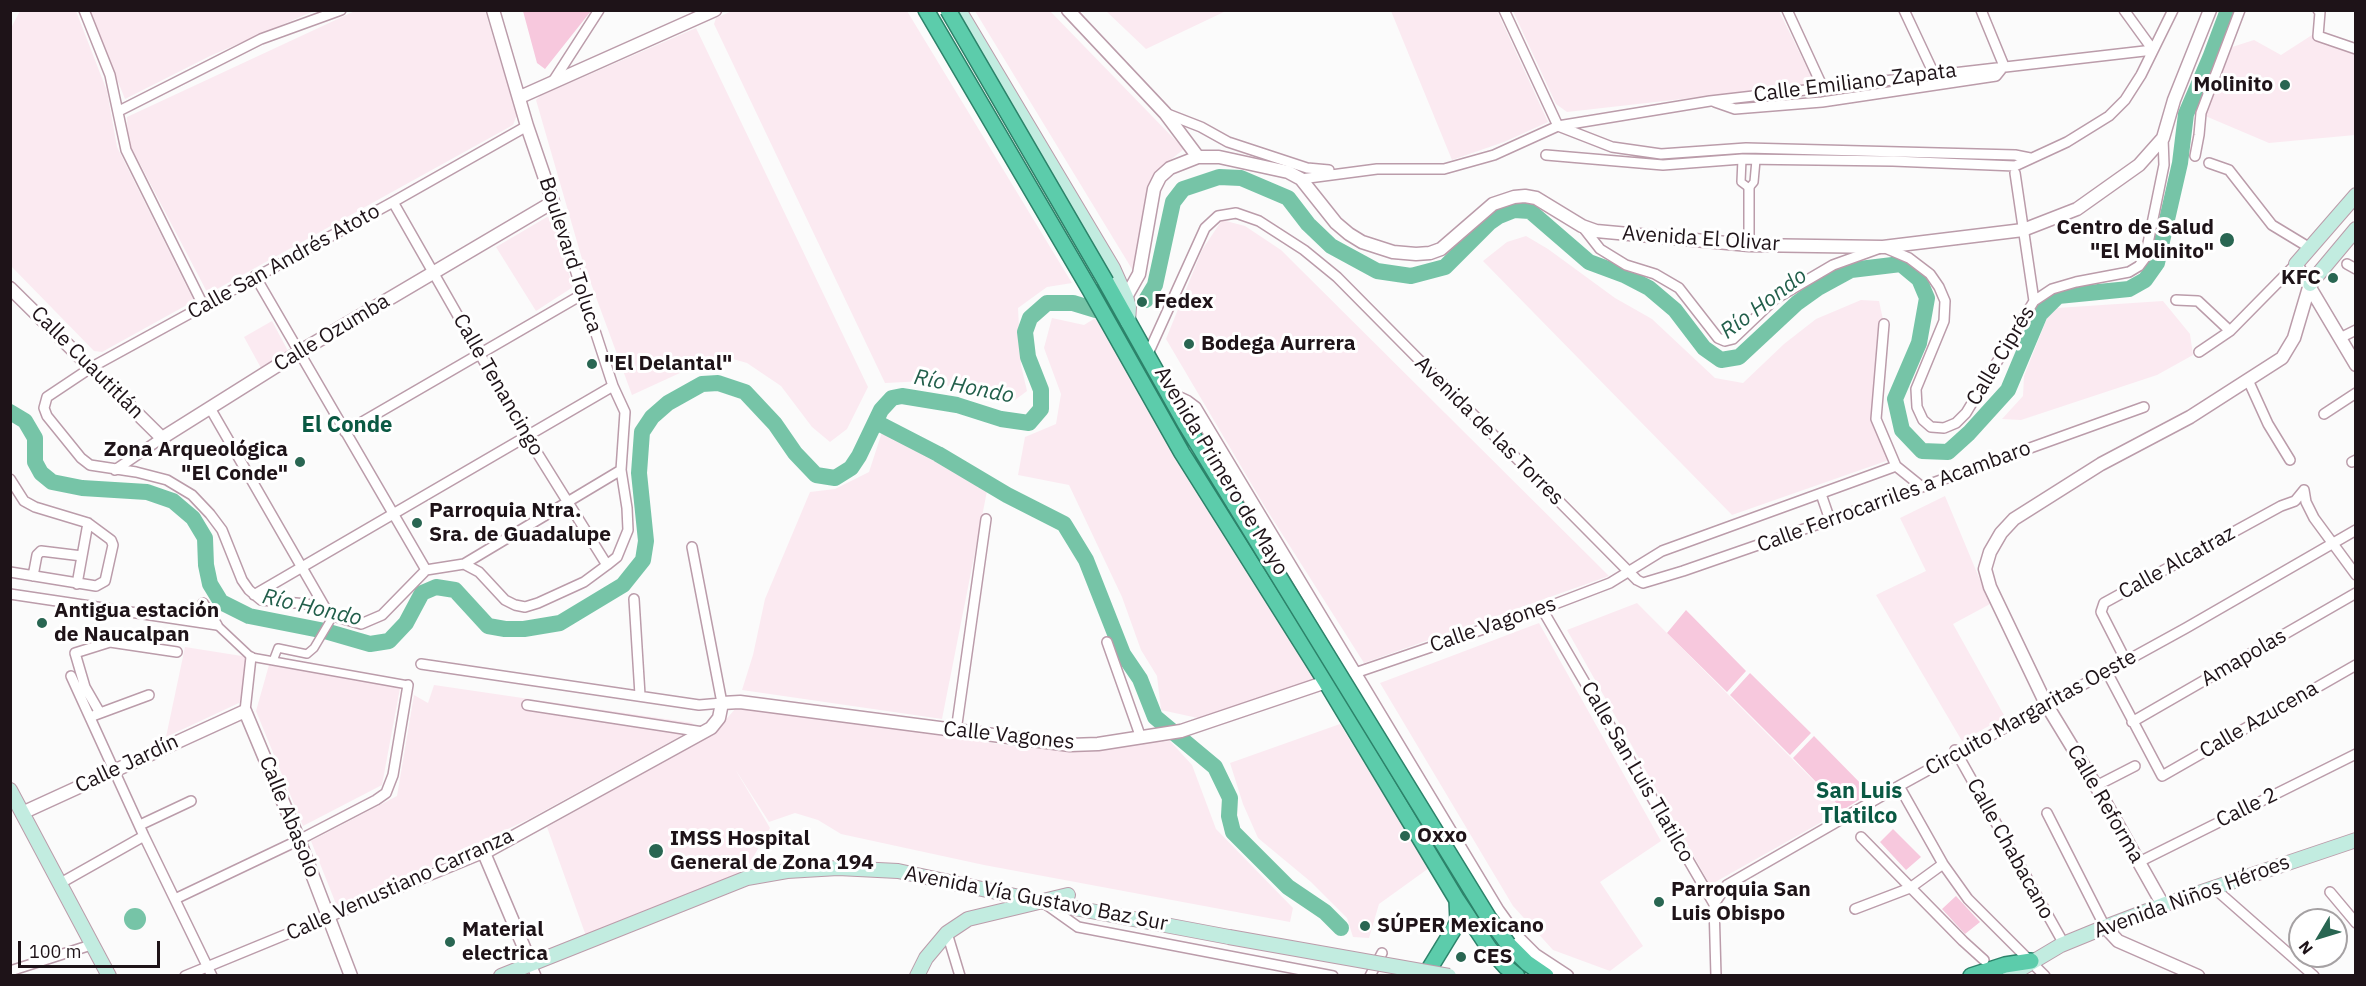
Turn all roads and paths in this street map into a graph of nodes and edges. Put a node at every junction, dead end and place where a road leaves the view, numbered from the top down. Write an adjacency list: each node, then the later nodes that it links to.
1 (84, 10): 29 (street)
2 (341, 10): 29 (street)
3 (494, 10): 26 (street, Boulevard Toluca)
4 (599, 10): 23 (street)
5 (715, 10): 23 (street)
6 (926, 10): 28 (highway, Avenida Primero de Mayo)
7 (948, 10): 66 (highway, Avenida Primero de Mayo, bridge)
8 (959, 10): 25 (main road, Avenida Primero de Mayo)
9 (1068, 10): 30 (street)
10 (1504, 10): 32 (street)
11 (1786, 10): 24 (street)
12 (1904, 10): 22 (street)
13 (1981, 10): 21 (street)
14 (2124, 10): 20 (street)
15 (2173, 10): 20 (street)
16 (2210, 10): 33 (street)
17 (2240, 10): 36 (street)
18 (2318, 10): 19 (street)
19 (2355, 49)
20 (2153, 50): 21 (street, Calle Emiliano Zapata); 38 (street)
21 (2004, 66): 22 (street, Calle Emiliano Zapata); 27 (street)
22 (1934, 74): 24 (street, Calle Emiliano Zapata)
23 (552, 83): 26 (street)
24 (1822, 88): 27 (street, Calle Emiliano Zapata)
25 (1006, 89): 28 (highway); 62 (main road, Avenida Primero de Mayo)
26 (520, 97): 31 (street, Boulevard Toluca)
27 (1710, 100): 32 (street, Calle Emiliano Zapata)
28 (982, 105): 131 (highway, Avenida Primero de Mayo)
29 (119, 111): 65 (street)
30 (1165, 113): 37 (street); 43 (street)
31 (527, 126): 48 (street, Calle San Andrés Atoto); 49 (street, Boulevard Toluca)
32 (1558, 126): 34 (street); 43 (street, Calle Emiliano Zapata)
33 (2163, 138): 52 (street, Avenida El Olivar); 64 (street, Calle Ciprés)
34 (1661, 154): 38 (street); 42 (street)
35 (1545, 155): 42 (street)
36 (2195, 156)
37 (1198, 157): 45 (street); 62 (street)
38 (2030, 158): 40 (street)
39 (1742, 159): 40 (street); 42 (street); 46 (street)
40 (1756, 160): 46 (street)
41 (2209, 163): 55 (street)
42 (1663, 165)
43 (1346, 172): 45 (street, Calle Emiliano Zapata)
44 (2015, 173): 52 (street)
45 (1301, 178): 50 (street, Avenida El Olivar)
46 (1749, 188): 53 (street)
47 (2355, 195): 55 (main road)
48 (393, 202): 57 (street, Calle Tenancingo); 58 (street, Calle San Andrés Atoto)
49 (553, 202): 57 (street, Calle Ozumba); 61 (street, Boulevard Toluca)
50 (1581, 226): 53 (street, Avenida El Olivar); 54 (street)
51 (2355, 229): 59 (main road)
52 (2023, 230): 54 (street, Avenida El Olivar); 64 (street)
53 (1749, 245): 54 (street, Avenida El Olivar)
54 (1883, 247): 64 (street, Calle Ciprés)
55 (2310, 248): 56 (main road)
56 (2296, 264): 59 (street); 69 (street)
57 (434, 273): 71 (street, Calle Ozumba); 73 (street, Calle Tenancingo)
58 (255, 276): 65 (street, Calle San Andrés Atoto); 71 (street)
59 (2310, 284): 70 (street); 77 (street)
60 (10, 288): 76 (street, Calle Cuautitlán)
61 (583, 294): 73 (street); 78 (street, Boulevard Toluca)
62 (1126, 297): 66 (main road, Avenida Primero de Mayo)
63 (2176, 300): 69 (street)
64 (2034, 301)
65 (203, 305): 76 (street, Calle San Andrés Atoto)
66 (1128, 322): 74 (highway, Avenida Primero de Mayo)
67 (1884, 324): 88 (street)
68 (2355, 330): 70 (street)
69 (2230, 332): 72 (street)
70 (2340, 338): 75 (street)
71 (299, 352): 82 (street, Calle Ozumba); 84 (street)
72 (2199, 352)
73 (479, 354): 84 (street); 85 (street, Calle Tenancingo)
74 (1147, 356): 79 (highway, Avenida Primero de Mayo); 107 (street, Avenida de las Torres)
75 (2355, 365)
76 (92, 367): 86 (street, Calle Cuautitlán); 89 (street, Calle San Andrés Atoto)
77 (2248, 380): 87 (street); 136 (street, Calle Reforma)
78 (613, 386): 85 (street); 90 (street, Boulevard Toluca)
79 (1168, 393): 129 (street, Avenida Primero de Mayo); 199 (highway, Avenida Primero de Mayo, bridge)
80 (2355, 393): 83 (street)
81 (2144, 407): 92 (street, Calle Ferrocarriles a Acambaro)
82 (210, 408): 86 (street, Calle Ozumba); 104 (street)
83 (2324, 414)
84 (345, 432): 95 (street)
85 (526, 435): 94 (street, Calle Tenancingo); 95 (street)
86 (162, 438): 89 (street, Calle Ozumba)
87 (2289, 460)
88 (1896, 466): 92 (street); 93 (street, Calle Ferrocarriles a Acambaro)
89 (115, 470): 115 (street)
90 (621, 470): 94 (street); 105 (street, Boulevard Toluca)
91 (10, 479): 98 (street)
92 (1922, 488): 97 (street, Calle Ferrocarriles a Acambaro)
93 (1821, 494): 97 (street); 107 (street, Calle Ferrocarriles a Acambaro)
94 (567, 501): 103 (street); 105 (street, Calle Tenancingo)
95 (392, 514): 104 (street); 106 (street)
96 (986, 519): 142 (street)
97 (1830, 520): 111 (street, Calle Ferrocarriles a Acambaro)
98 (88, 524): 102 (street); 112 (street)
99 (2355, 530): 100 (street, Circuito Margaritas Oeste)
100 (2333, 543): 109 (street); 125 (street, Circuito Margaritas Oeste); 125 (street, Calle Alcatraz)
101 (692, 547): 135 (street)
102 (82, 556): 110 (street); 112 (street)
103 (464, 564): 105 (street); 106 (street)
104 (302, 566): 115 (street); 119 (street)
105 (608, 566)
106 (426, 570): 119 (street)
107 (1629, 571): 111 (street, Avenida de las Torres); 118 (street, Calle Vagones)
108 (10, 572): 110 (street)
109 (2355, 575)
110 (33, 576): 112 (street)
111 (1643, 583)
112 (77, 584)
113 (2355, 593): 141 (street, Amapolas)
114 (10, 594): 120 (street)
115 (254, 595): 119 (street)
116 (634, 599): 134 (street)
117 (203, 603): 120 (street)
118 (1542, 609): 129 (street, Calle Vagones); 173 (street, Calle San Luis Tlatilco)
119 (330, 616): 124 (street)
120 (216, 625): 123 (street)
121 (1107, 642): 144 (street)
122 (177, 652): 139 (street)
123 (251, 657): 124 (street); 138 (street)
124 (273, 661): 132 (street)
125 (2126, 661): 128 (street, Circuito Margaritas Oeste)
126 (421, 664): 134 (street)
127 (2355, 665): 141 (street, Calle Azucena)
128 (2107, 672): 136 (street, Circuito Margaritas Oeste); 141 (street)
129 (1355, 673): 145 (street, Avenida Primero de Mayo)
130 (71, 676): 140 (street)
131 (1326, 682): 144 (street, Calle Vagones); 148 (highway, Avenida Primero de Mayo)
132 (408, 685): 160 (street)
133 (149, 695): 139 (street)
134 (640, 695): 135 (street)
135 (722, 703): 142 (street, Calle Vagones); 143 (street, Calle Venustiano Carranza)
136 (2046, 704): 146 (street, Circuito Margaritas Oeste); 152 (street, Calle Reforma)
137 (527, 705): 143 (street)
138 (244, 711): 150 (street, Calle Jardín); 160 (street, Calle Abasolo)
139 (100, 713): 140 (street)
140 (90, 717): 150 (street)
141 (2132, 722)
142 (956, 731): 144 (street, Calle Vagones)
143 (703, 732): 162 (street, Calle Venustiano Carranza)
144 (1141, 738)
145 (1401, 749): 148 (street); 200 (street, Avenida Primero de Mayo)
146 (1956, 752): 151 (street, Circuito Margaritas Oeste); 180 (street, Calle Chabacano)
147 (2355, 754): 163 (street, Calle 2)
148 (1375, 765): 171 (highway, Avenida Primero de Mayo)
149 (2135, 766): 152 (street)
150 (115, 770): 156 (street, Calle Jardín); 157 (street)
151 (1899, 786): 164 (street); 173 (street, Circuito Margaritas Oeste)
152 (2096, 786): 163 (street, Calle Reforma)
153 (10, 790): 156 (main road)
154 (191, 801): 157 (street)
155 (2047, 813): 178 (street)
156 (16, 817): 165 (main road)
157 (140, 825): 158 (street)
158 (144, 836): 165 (street); 170 (street)
159 (1861, 837): 166 (street)
160 (299, 840): 170 (street); 176 (street, Calle Abasolo)
161 (2355, 840): 167 (main road, Avenida Niños Héroes)
162 (484, 853): 176 (street, Calle Venustiano Carranza); 185 (street)
163 (2139, 862): 174 (street, Calle Reforma)
164 (1943, 864): 166 (street); 183 (street)
165 (59, 884): 181 (main road)
166 (1910, 888): 175 (street); 184 (street)
167 (2214, 888): 174 (main road, Avenida Niños Héroes); 205 (street)
168 (2330, 892): 177 (street)
169 (1068, 895): 172 (main road)
170 (175, 899): 187 (street)
171 (1457, 900): 196 (highway); 198 (highway, Avenida Primero de Mayo)
172 (1042, 902): 179 (main road); 185 (main road, Avenida Vía Gustavo Baz Sur); 194 (street); 197 (main road, Avenida Vía Gustavo Baz Sur, bridge)
173 (1714, 904): 201 (street, Calle San Luis Tlatilco)
174 (2163, 905): 178 (main road, Avenida Niños Héroes)
175 (1855, 909)
176 (329, 918): 187 (street, Calle Venustiano Carranza); 190 (street, Calle Abasolo)
177 (2355, 923)
178 (2105, 927): 180 (main road, Avenida Niños Héroes); 204 (street)
179 (946, 933): 192 (main road); 193 (street)
180 (2064, 944): 183 (main road, Avenida Niños Héroes)
181 (91, 945): 186 (street); 188 (main road)
182 (1382, 953): 195 (street)
183 (2031, 961): 184 (highway); 202 (main road, Avenida Niños Héroes); 203 (street)
184 (1978, 969)
185 (534, 970): 191 (main road, Avenida Vía Gustavo Baz Sur)
186 (10, 971)
187 (210, 971): 189 (street, Calle Venustiano Carranza)
188 (109, 975)
189 (185, 975)
190 (351, 975)
191 (501, 975)
192 (917, 975)
193 (960, 975)
194 (1333, 975)
195 (1370, 975)
196 (1425, 975)
197 (1449, 975)
198 (1517, 975)
199 (1546, 975)
200 (1567, 975)
201 (1716, 975)
202 (2009, 975)
203 (2045, 975)
204 (2198, 975)
205 (2314, 975)

